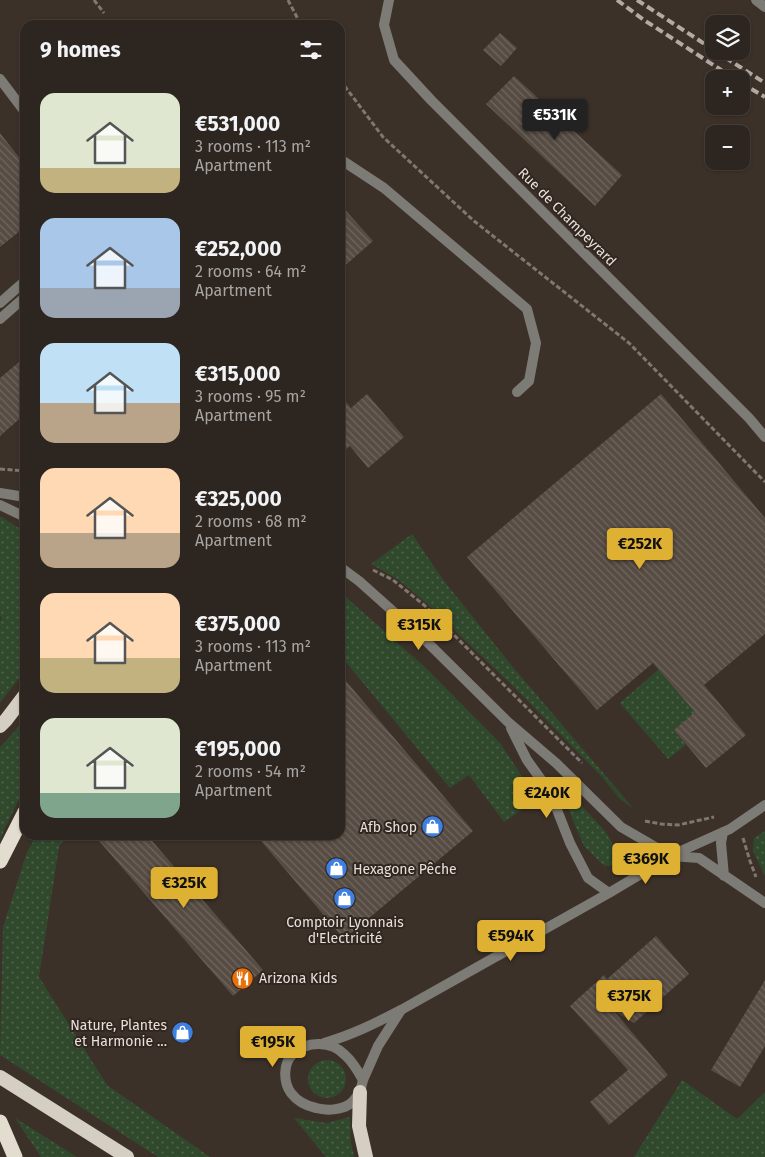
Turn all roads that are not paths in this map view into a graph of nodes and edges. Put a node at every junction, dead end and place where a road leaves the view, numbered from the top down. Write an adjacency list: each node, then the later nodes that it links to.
1 (389, 0): 12 (street, Rue de Champeyrard)
2 (756, 0): 3 (street)
3 (765, 7)
4 (0, 79): 5 (street)
5 (20, 105)
6 (345, 162): 11 (street)
7 (20, 285): 9 (street)
8 (20, 301): 10 (street)
9 (0, 303)
10 (0, 319)
11 (517, 392)
12 (765, 437)
13 (0, 493): 14 (street)
14 (20, 496)
15 (0, 505): 16 (street)
16 (20, 515)
17 (345, 571): 19 (street)
18 (20, 702): 20 (highway)
19 (508, 722): 24 (street); 27 (street)
20 (0, 726)
21 (765, 805): 23 (street)
22 (20, 822): 25 (highway)
23 (723, 832): 24 (street); 26 (street)
24 (671, 856): 26 (street); 27 (street)
25 (0, 861)
26 (724, 876): 28 (street)
27 (609, 893): 29 (street)
28 (765, 903)
29 (401, 1010): 30 (street); 32 (street)
30 (322, 1044): 32 (street); 32 (street)
31 (0, 1077): 35 (highway)
32 (361, 1086): 36 (highway)
33 (0, 1122): 34 (highway)
34 (15, 1157)
35 (127, 1157)
36 (366, 1157)

